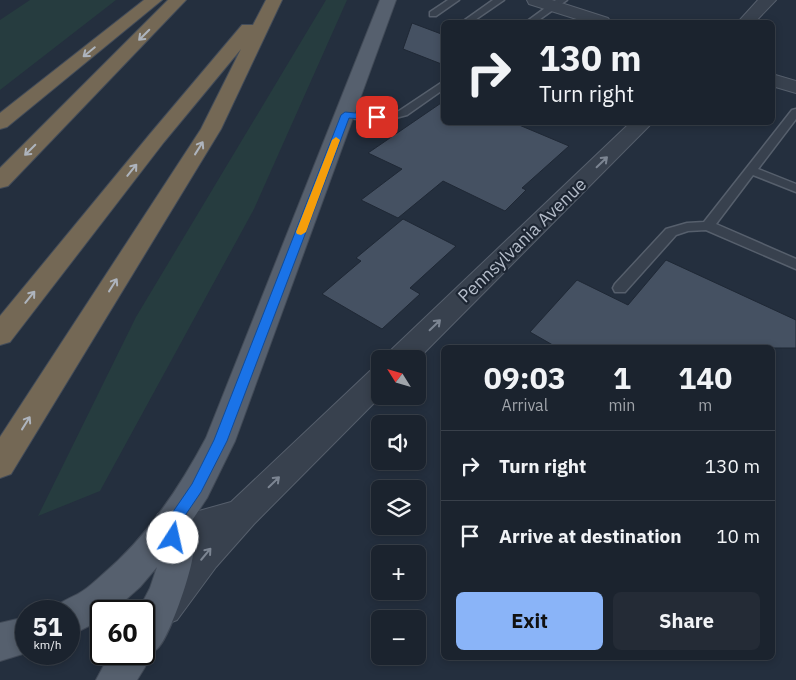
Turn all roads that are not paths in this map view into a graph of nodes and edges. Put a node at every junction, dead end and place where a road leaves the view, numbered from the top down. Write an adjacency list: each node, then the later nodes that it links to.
1 (154, 0): 20 (highway, one-way to 20)
2 (178, 0): 24 (highway, one-way to 24)
3 (273, 0): 29 (highway, one-way to 3); 32 (highway, one-way to 3)
4 (388, 0): 19 (main road)
5 (454, 0): 10 (lane)
6 (499, 0): 11 (lane)
7 (535, 0): 9 (street)
8 (768, 0): 14 (street)
9 (557, 3): 12 (lane); 13 (street)
10 (433, 14)
11 (469, 20)
12 (533, 20)
13 (597, 20)
14 (748, 20)
15 (775, 81): 17 (street)
16 (441, 86): 19 (lane)
17 (796, 87)
18 (796, 112): 22 (lane)
19 (345, 115): 34 (main road)
20 (0, 123)
21 (640, 125): 30 (street, Pennsylvania Avenue, one-way to 21)
22 (792, 125): 23 (lane)
23 (751, 170): 25 (lane); 26 (lane)
24 (0, 180)
25 (796, 188)
26 (708, 226): 27 (lane); 28 (lane)
27 (796, 264)
28 (620, 288)
29 (0, 335)
30 (409, 350)
31 (371, 388): 33 (street, one-way to 31)
32 (0, 464)
33 (242, 513): 34 (street); 37 (street, one-way to 33)
34 (170, 525): 35 (main road); 36 (main road)
35 (80, 612)
36 (155, 614)
37 (155, 620)
38 (15, 638): 39 (main road)
39 (0, 642)
40 (125, 665): 41 (main road)
41 (115, 680)

